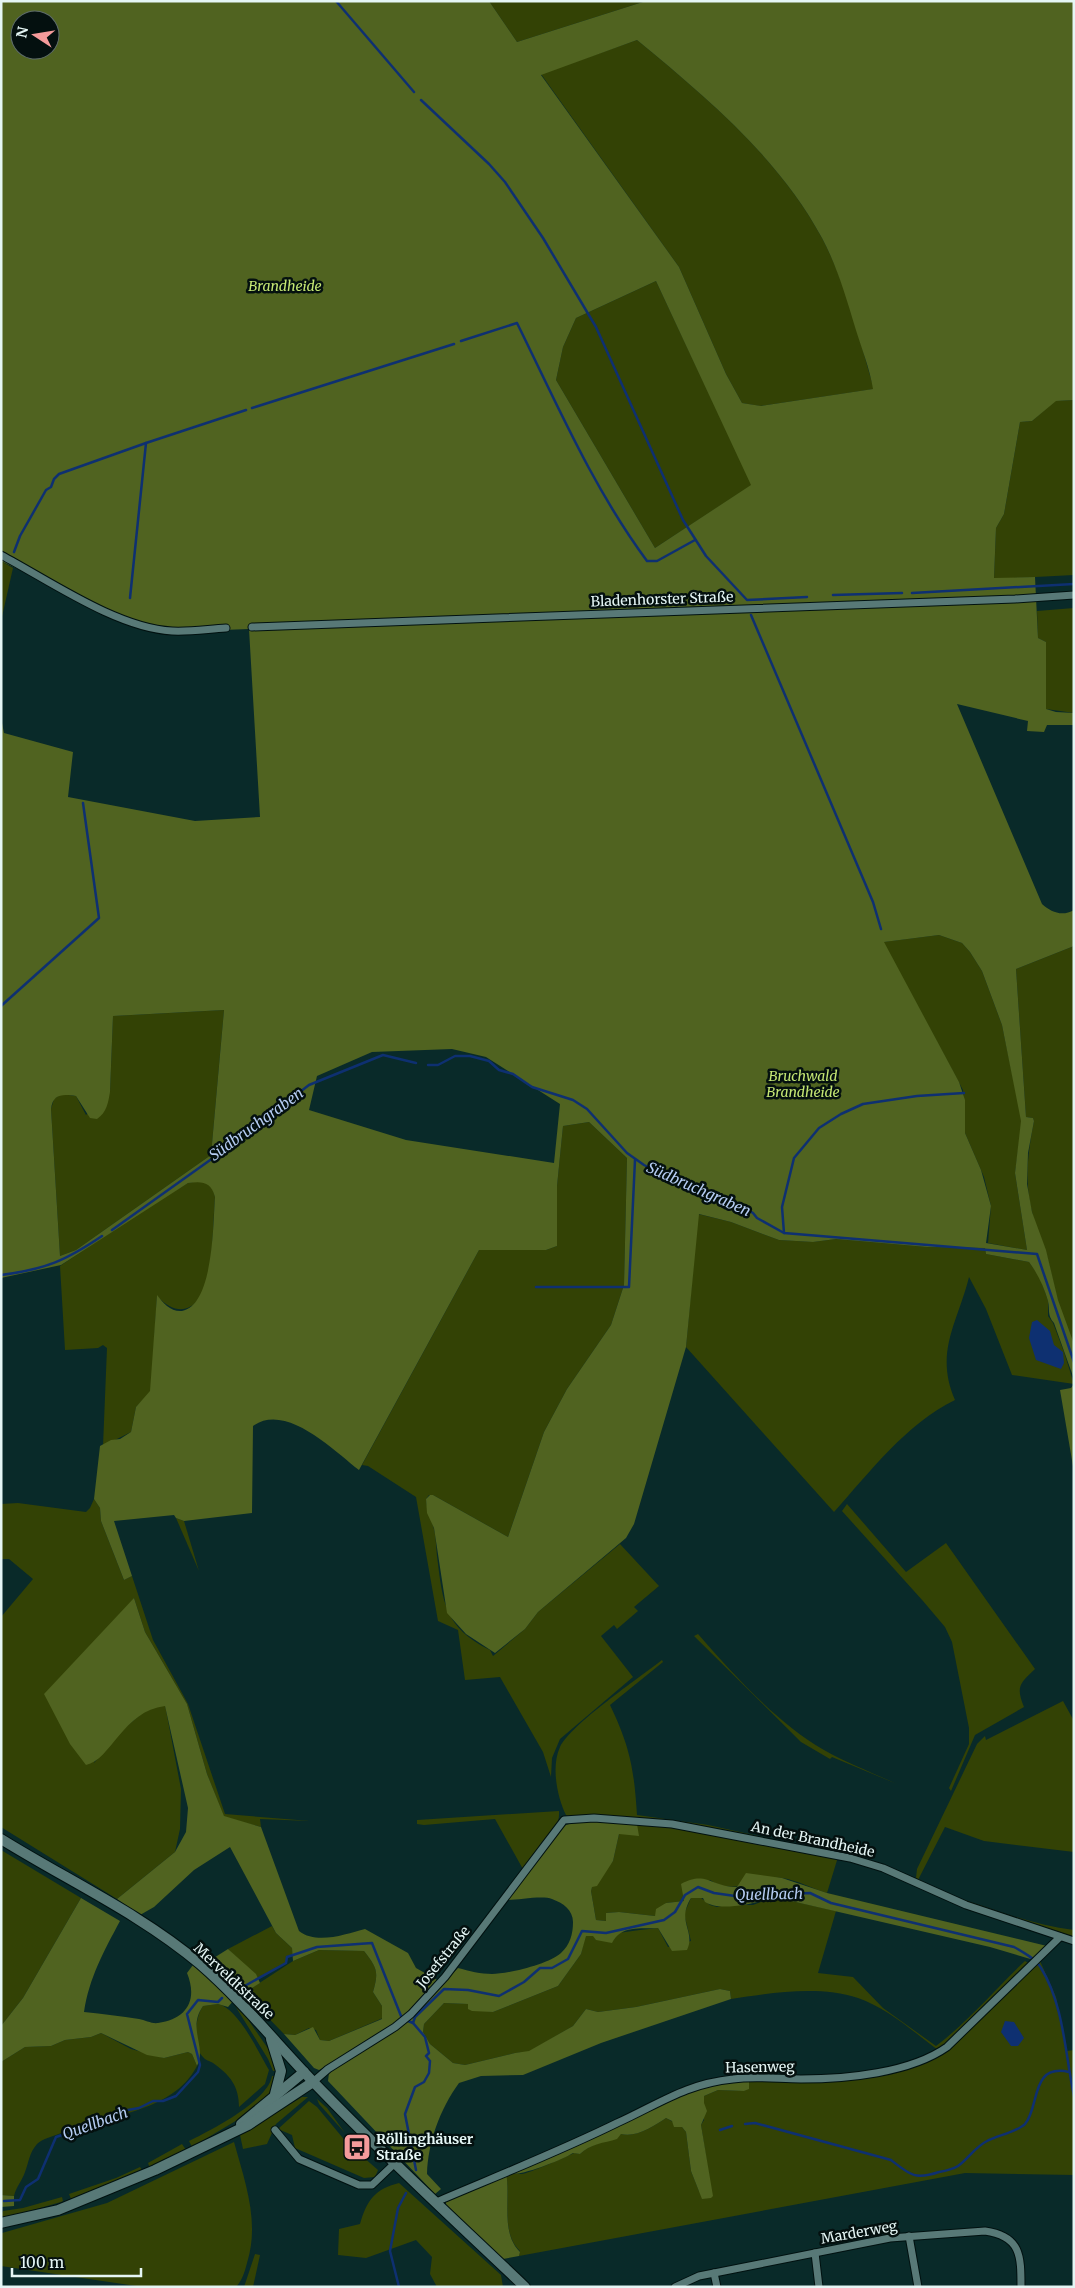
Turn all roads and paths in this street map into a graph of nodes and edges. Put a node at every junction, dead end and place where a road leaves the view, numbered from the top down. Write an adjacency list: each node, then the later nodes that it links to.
1 (1, 555): 4 (street)
2 (1074, 595): 3 (street, Bladenhorster Straße)
3 (252, 627)
4 (226, 628)
5 (564, 1820): 7 (street, An der Brandheide); 11 (street, Josefstraße)
6 (1, 1839): 9 (main road, Merveldtstraße)
7 (1060, 1937): 8 (street, An der Brandheide); 16 (street, Hasenweg)
8 (1074, 1942)
9 (268, 2032): 10 (main road, Merveldtstraße); 12 (main road)
10 (304, 2072): 11 (main road, Merveldtstraße); 12 (main road)
11 (313, 2082): 14 (main road); 15 (main road, Merveldtstraße)
12 (274, 2097): 14 (main road)
13 (275, 2130): 15 (street)
14 (234, 2132): 17 (main road)
15 (394, 2164): 16 (main road, Merveldtstraße)
16 (436, 2202): 21 (main road, Merveldtstraße)
17 (1, 2223)
18 (909, 2236): 19 (street, Marderweg); 25 (street); 26 (street, Marderweg)
19 (815, 2253): 20 (street, Marderweg); 24 (street)
20 (714, 2273): 22 (street, Marderweg); 23 (street)
21 (523, 2286)
22 (675, 2287)
23 (717, 2287)
24 (819, 2287)
25 (918, 2287)
26 (1021, 2287)

